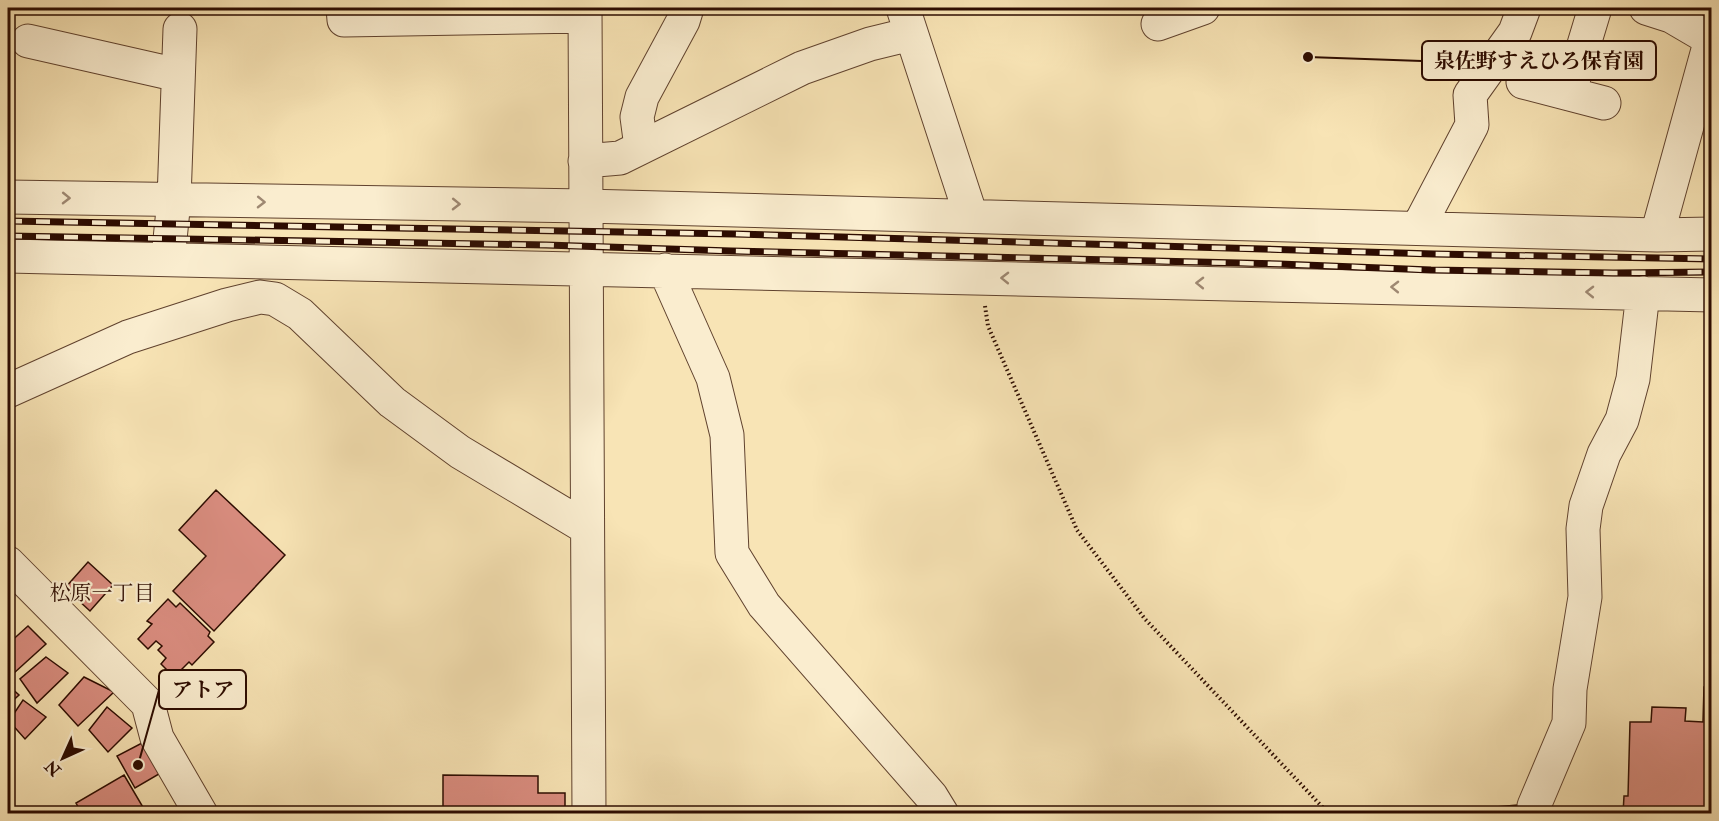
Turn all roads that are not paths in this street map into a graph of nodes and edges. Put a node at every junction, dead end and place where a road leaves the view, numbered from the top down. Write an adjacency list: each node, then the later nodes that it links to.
1 (343, 8): 7 (street)
2 (687, 8): 17 (street)
3 (1203, 8): 9 (street)
4 (1524, 8): 23 (street)
5 (1594, 8): 15 (street)
6 (1646, 8): 11 (street)
7 (585, 12): 18 (street)
8 (907, 21): 17 (street); 22 (street)
9 (1158, 24)
10 (180, 29): 13 (street)
11 (1711, 40): 25 (street)
12 (27, 41): 13 (street)
13 (178, 75): 20 (street)
14 (1523, 82): 15 (street)
15 (1569, 94): 16 (street)
16 (1604, 103)
17 (642, 147): 18 (street)
18 (585, 161): 21 (street)
19 (8, 197): 20 (street, one-way to 20)
20 (174, 200): 21 (street, one-way to 21); 27 (street)
21 (586, 206): 22 (street); 28 (street)
22 (972, 216): 23 (street)
23 (1418, 228): 25 (street)
24 (1712, 234): 25 (street)
25 (1657, 235)
26 (8, 255): 27 (street)
27 (168, 259): 28 (street)
28 (586, 269): 29 (street); 33 (street)
29 (665, 270): 30 (street, one-way to 29); 37 (street)
30 (1642, 293): 31 (street); 38 (street)
31 (1712, 295)
32 (8, 391): 33 (street)
33 (587, 528): 36 (street)
34 (8, 563): 35 (street)
35 (201, 813)
36 (589, 813)
37 (942, 813)
38 (1534, 813)

